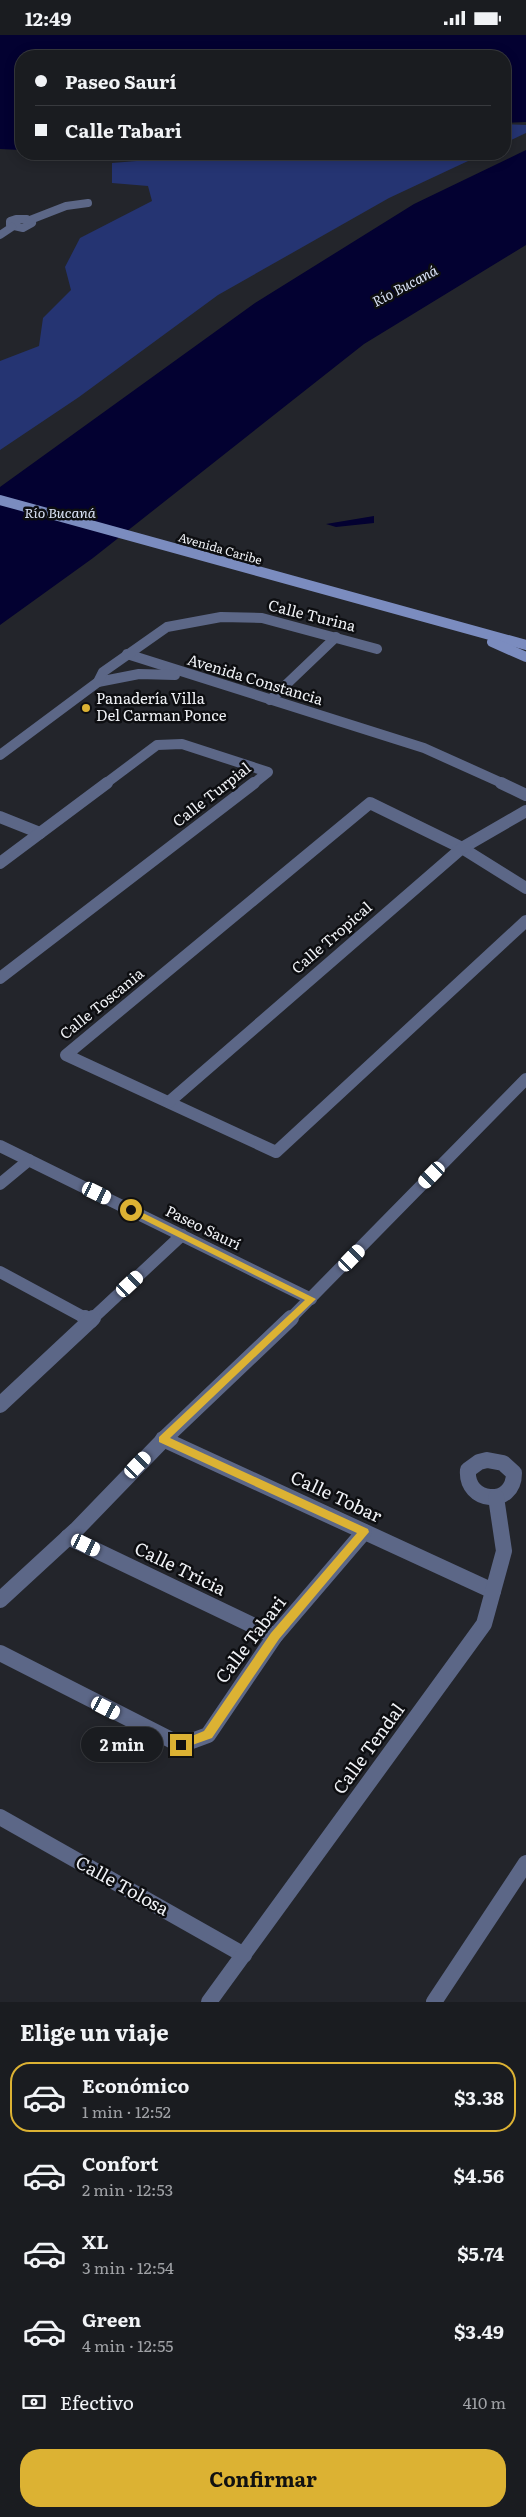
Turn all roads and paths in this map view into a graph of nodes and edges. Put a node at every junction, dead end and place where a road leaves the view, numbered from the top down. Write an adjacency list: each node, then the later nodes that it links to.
1 (88, 203): 2 (street)
2 (0, 235)
3 (0, 500): 4 (street, Avenida Caribe)
4 (434, 620): 6 (street, Avenida Caribe); 9 (street, Avenida Caribe)
5 (336, 637): 7 (street, Calle Turina); 8 (street, Calle Turina); 12 (street)
6 (526, 645)
7 (377, 649)
8 (127, 655): 10 (street, Avenida Constancia); 11 (street)
9 (526, 657)
10 (187, 675): 11 (street); 12 (street, Avenida Constancia)
11 (98, 681): 13 (street)
12 (270, 700): 14 (street, Avenida Constancia)
13 (0, 755)
14 (526, 795)
15 (526, 811): 18 (street, Calle Tropical)
16 (0, 817): 17 (street)
17 (40, 833): 19 (street, Calle Turpial); 22 (street, Calle Turpial)
18 (462, 848): 20 (street, Calle Toscania); 24 (street, Calle Tropical); 24 (street, Calle Toscania)
19 (0, 863)
20 (526, 888)
21 (526, 921): 24 (street, Calle Toscania)
22 (0, 979)
23 (526, 1079): 30 (street)
24 (169, 1103)
25 (0, 1146): 26 (street, Paseo Saurí)
26 (29, 1160): 27 (street); 28 (street, Paseo Saurí)
27 (0, 1184)
28 (182, 1235): 30 (street, Paseo Saurí); 31 (street)
29 (0, 1272): 31 (street)
30 (311, 1299): 33 (street)
31 (90, 1321): 32 (street)
32 (0, 1405)
33 (163, 1439): 35 (street, Calle Tobar); 36 (street)
34 (496, 1497): 37 (street, Calle Tendal)
35 (364, 1532): 37 (street, Calle Tobar); 39 (street, Calle Tabari)
36 (68, 1537): 38 (street); 39 (street, Calle Tricia)
37 (493, 1591): 43 (street, Calle Tendal)
38 (0, 1600)
39 (275, 1636): 40 (street, Calle Tabari)
40 (0, 1653)
41 (0, 1817): 43 (street, Calle Tolosa)
42 (526, 1863): 45 (street)
43 (244, 1955): 44 (street, Calle Tendal)
44 (209, 2002)
45 (434, 2002)

